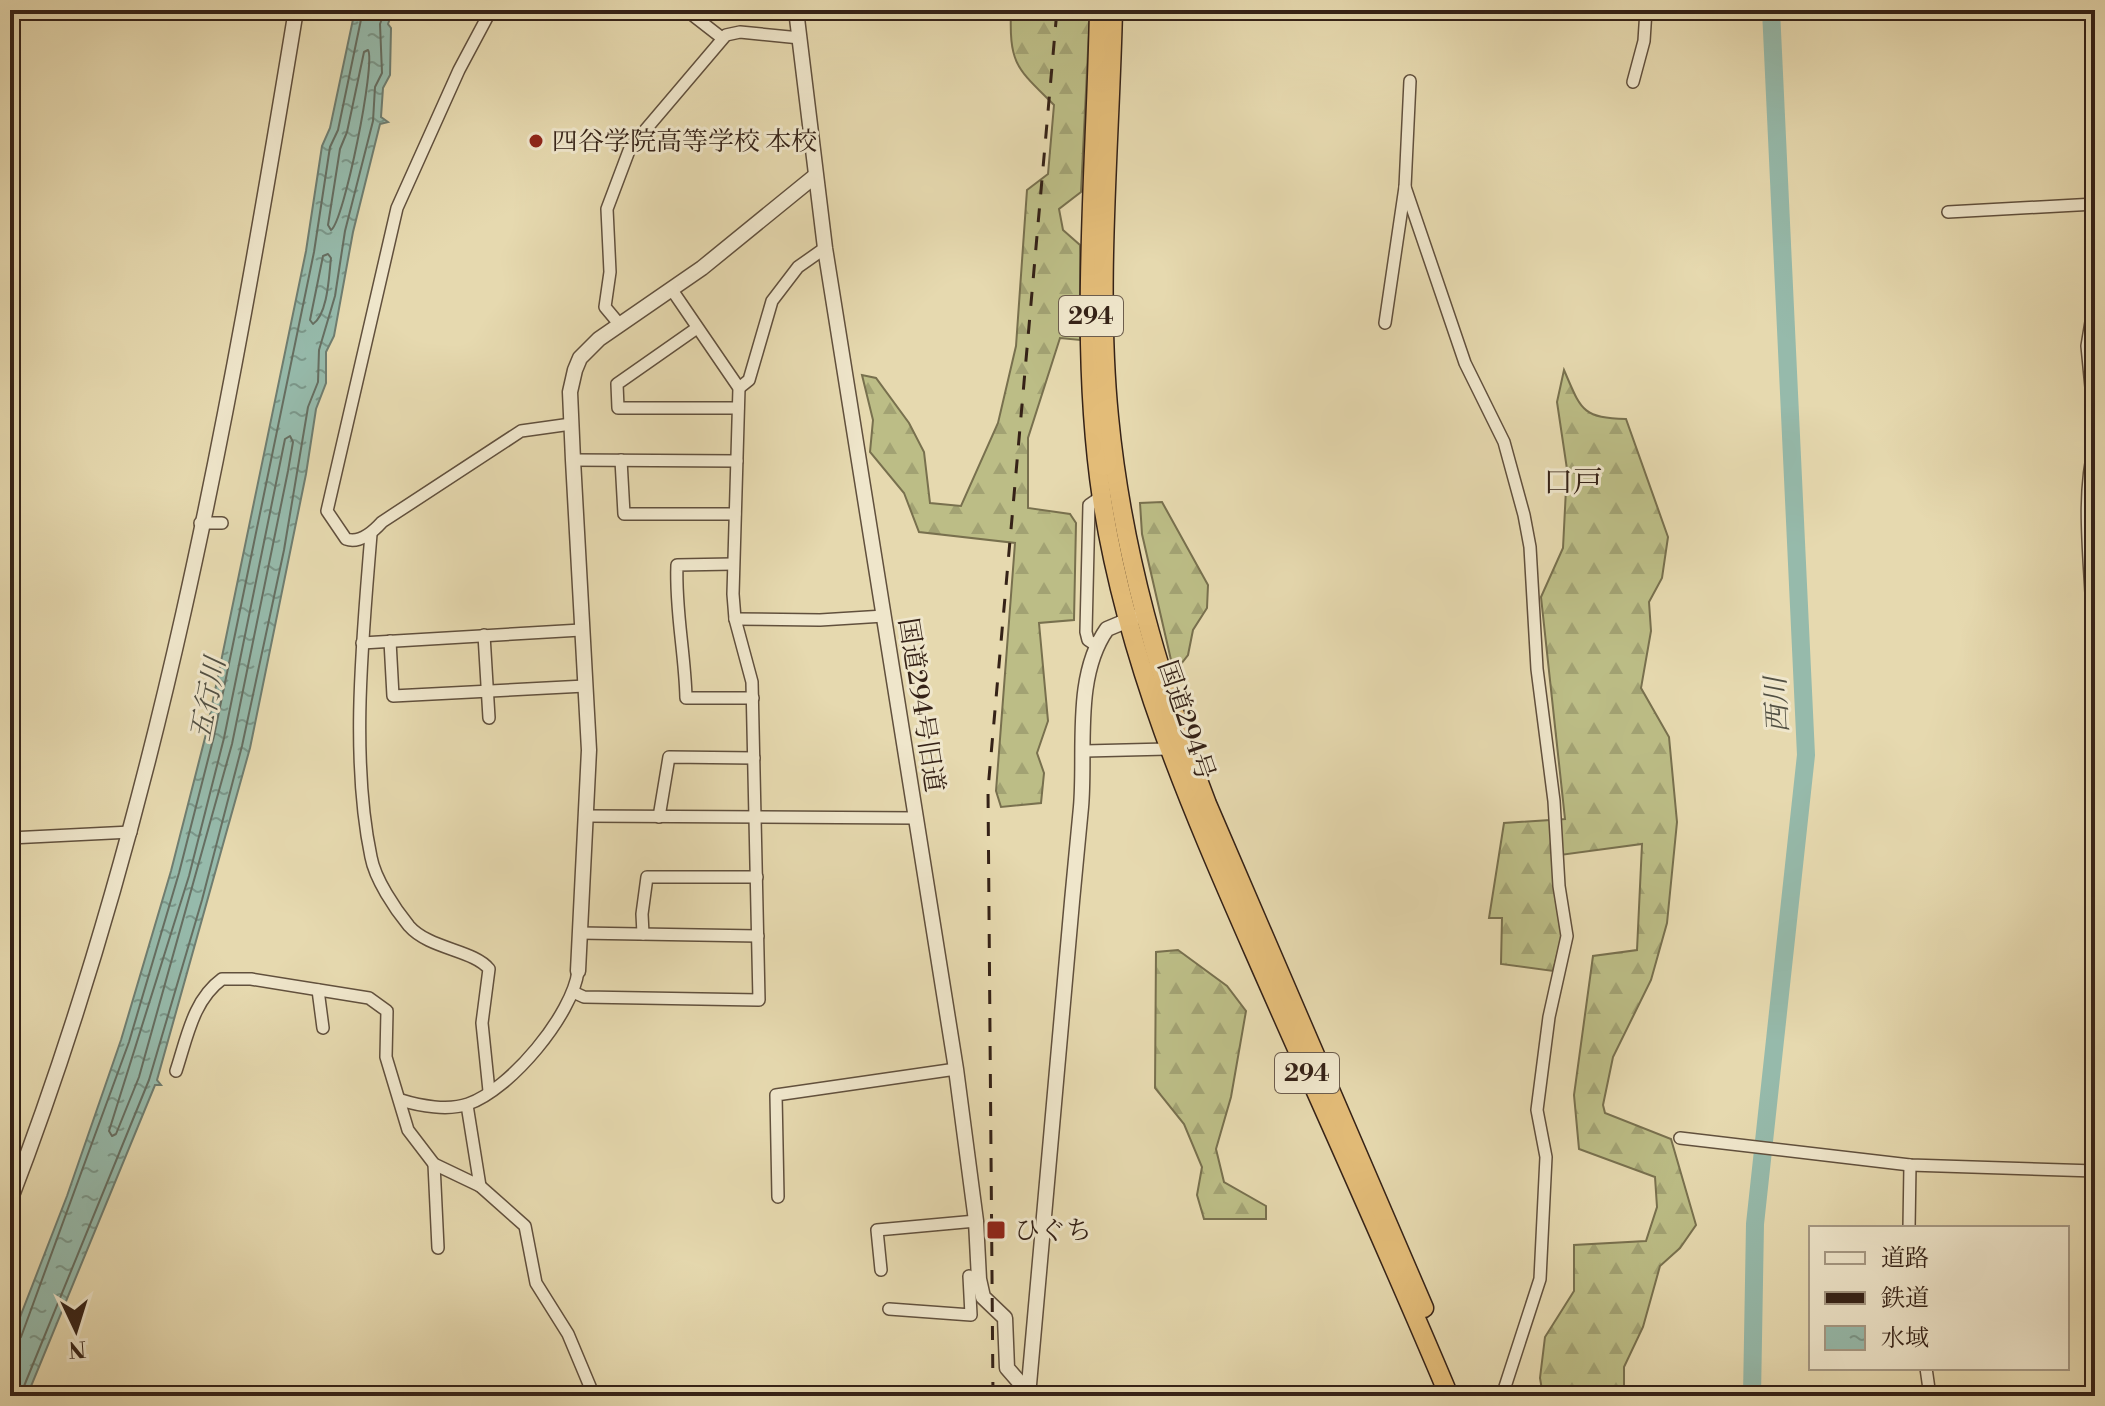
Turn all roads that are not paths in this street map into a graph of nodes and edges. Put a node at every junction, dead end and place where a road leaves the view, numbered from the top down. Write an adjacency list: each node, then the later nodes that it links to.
1 (296, 10): 32 (street)
2 (491, 10): 34 (street)
3 (686, 10): 8 (street)
4 (796, 10): 9 (street, 国道294号旧道)
5 (1099, 10): 30 (highway, 国道294号 / 294)
6 (1113, 10): 38 (highway, 国道294号 / 294)
7 (1646, 10): 11 (street)
8 (722, 38): 9 (street); 20 (street)
9 (800, 38): 12 (street, 国道294号旧道)
10 (1410, 81): 13 (street)
11 (1633, 82)
12 (815, 176): 16 (street, 国道294号旧道); 17 (street)
13 (1405, 187): 19 (street); 91 (street)
14 (2095, 204): 15 (street)
15 (1948, 212)
16 (825, 248): 22 (street); 37 (street, 国道294号旧道)
17 (672, 290): 20 (street); 21 (street)
18 (2095, 298): 25 (street)
19 (1385, 323)
20 (620, 325): 24 (street)
21 (697, 328): 22 (street); 23 (street)
22 (739, 388): 23 (street)
23 (738, 408): 29 (street)
24 (571, 424): 27 (street); 34 (street)
25 (2095, 428)
26 (2095, 443): 36 (street)
27 (573, 460): 28 (street); 40 (street)
28 (621, 460): 29 (street); 31 (street)
29 (737, 461): 31 (street)
30 (1102, 496): 38 (highway, 国道294号 / 294); 44 (street)
31 (735, 514): 35 (street)
32 (200, 523): 33 (street); 56 (street)
33 (222, 523)
34 (371, 534): 43 (street)
35 (733, 564): 39 (street); 47 (street)
36 (2092, 613)
37 (884, 616): 39 (street); 55 (street, 国道294号旧道)
38 (1135, 616): 44 (street); 49 (highway, 国道294号 / 294); 90 (highway, 国道294号 / 294)
39 (735, 619): 47 (street)
40 (581, 630): 41 (street); 45 (street)
41 (484, 635): 42 (street); 46 (street)
42 (390, 641): 43 (street); 46 (street)
43 (362, 643): 68 (street)
44 (1097, 646): 50 (street, 国道294号旧道)
45 (585, 686): 46 (street); 52 (street)
46 (487, 691): 48 (street)
47 (753, 698): 51 (street)
48 (489, 718)
49 (1167, 749): 50 (street); 89 (highway, 国道294号 / 294)
50 (1085, 751): 87 (street, 国道294号旧道)
51 (754, 758): 53 (street); 54 (street)
52 (586, 816): 53 (street); 59 (street)
53 (659, 817): 54 (street)
54 (755, 818): 55 (street); 58 (street)
55 (916, 818): 66 (street, 国道294号旧道)
56 (131, 832): 57 (street); 77 (street)
57 (10, 838)
58 (757, 877): 60 (street); 61 (street)
59 (580, 933): 60 (street); 62 (street)
60 (643, 934): 61 (street)
61 (758, 936): 64 (street)
62 (578, 971): 64 (street)
63 (318, 990): 65 (street); 67 (street); 69 (street)
64 (573, 992): 68 (street)
65 (323, 1028)
66 (956, 1069): 76 (street); 78 (street, 国道294号旧道)
67 (176, 1071)
68 (489, 1091): 70 (street)
69 (401, 1100): 70 (street); 72 (street)
70 (467, 1105): 75 (street)
71 (1680, 1138): 73 (street)
72 (434, 1164): 75 (street); 80 (street)
73 (1910, 1165): 74 (street); 79 (street)
74 (2095, 1171)
75 (480, 1186): 88 (street)
76 (778, 1197)
77 (10, 1201)
78 (976, 1221): 81 (street); 83 (street, 国道294号旧道)
79 (1909, 1226)
80 (438, 1248)
81 (881, 1270)
82 (969, 1276): 84 (street)
83 (986, 1301): 84 (street); 87 (street, 国道294号旧道)
84 (970, 1302): 85 (street)
85 (889, 1309)
86 (1926, 1370): 92 (street)
87 (1028, 1394)
88 (594, 1396)
89 (1449, 1396)
90 (1461, 1396)
91 (1502, 1396)
92 (1930, 1396)

